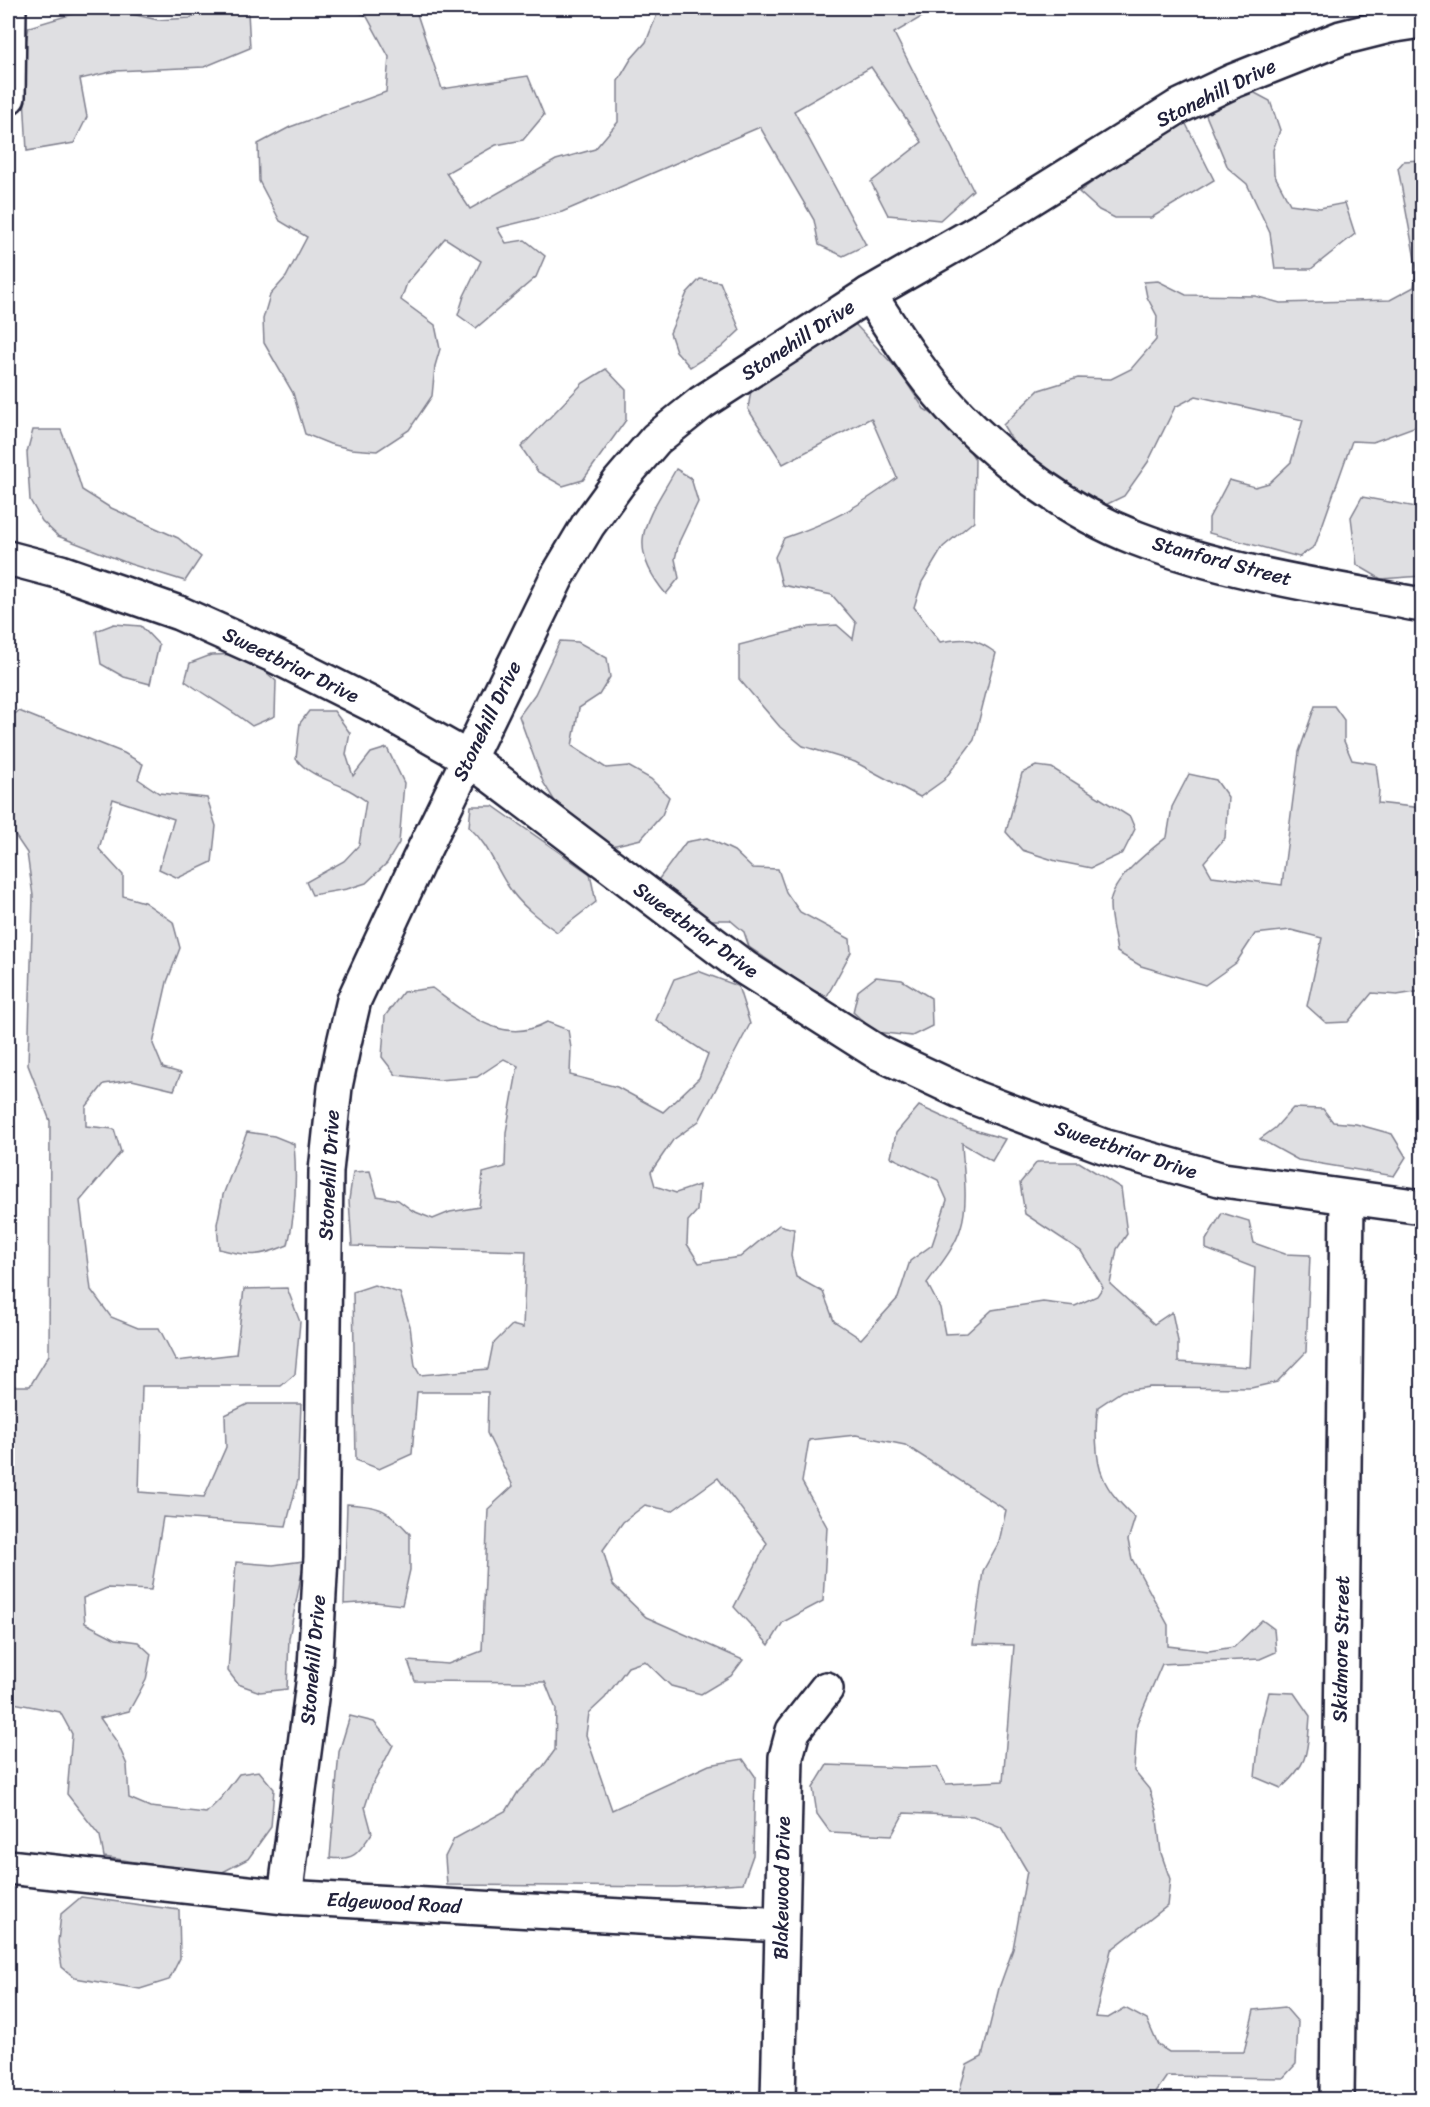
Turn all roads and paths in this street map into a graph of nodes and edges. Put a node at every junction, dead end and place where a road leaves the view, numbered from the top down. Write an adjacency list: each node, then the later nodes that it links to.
1 (9, 8): 3 (street)
2 (1422, 21): 4 (street, Stonehill Drive)
3 (8, 98)
4 (869, 294): 6 (street, Stanford Street); 7 (street, Stonehill Drive)
5 (8, 558): 7 (street, Sweetbriar Drive)
6 (1422, 605)
7 (468, 759): 8 (street, Sweetbriar Drive); 12 (street, Stonehill Drive)
8 (1347, 1199): 9 (street, Sweetbriar Drive); 15 (street, Skidmore Street)
9 (1422, 1208)
10 (826, 1689): 13 (street, Blakewood Drive)
11 (8, 1867): 12 (street, Edgewood Road)
12 (285, 1897): 13 (street, Edgewood Road)
13 (782, 1925): 14 (street, Blakewood Drive)
14 (778, 2100)
15 (1337, 2100)

